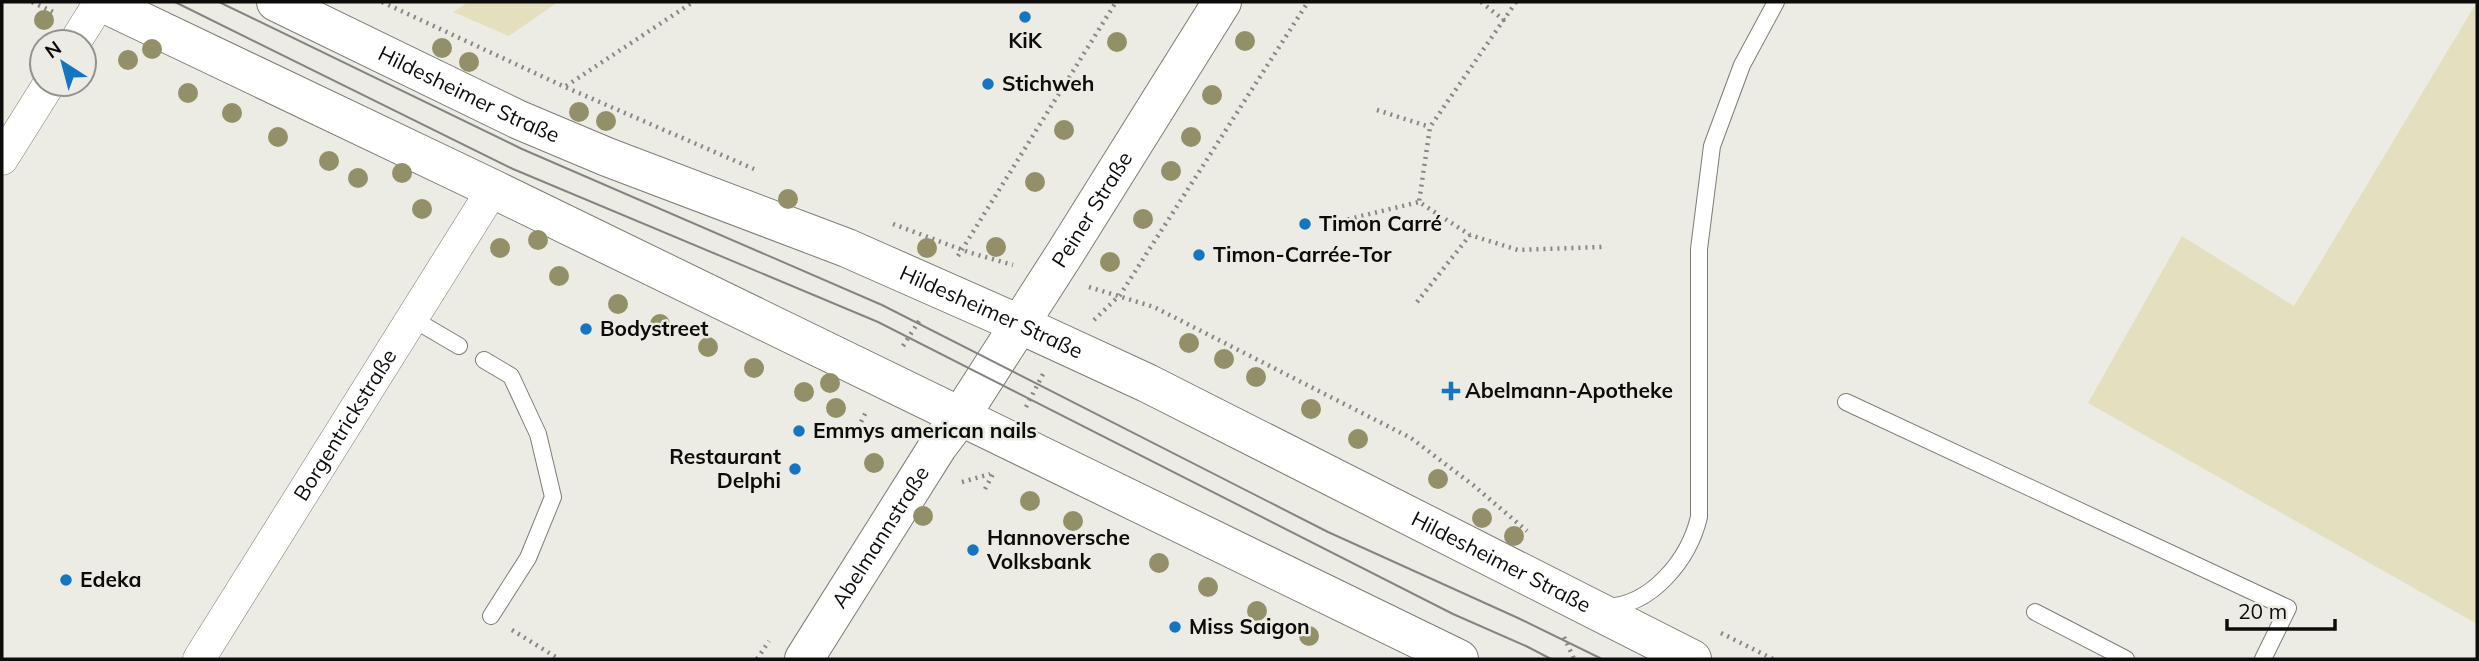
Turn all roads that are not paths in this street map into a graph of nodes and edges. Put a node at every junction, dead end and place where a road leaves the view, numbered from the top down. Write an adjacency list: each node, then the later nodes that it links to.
1 (100, 2): 5 (street); 8 (main road)
2 (275, 2): 10 (main road, Hildesheimer Straße)
3 (1222, 2): 10 (main road, Peiner Straße)
4 (1776, 2): 15 (lane)
5 (84, 28)
6 (39, 98): 7 (street)
7 (2, 159)
8 (494, 190): 9 (street, Borgentrickstraße); 14 (main road)
9 (413, 319): 11 (lane); 20 (street, Borgentrickstraße)
10 (1019, 324): 14 (main road, Peiner Straße); 15 (main road, Hildesheimer Straße)
11 (459, 346)
12 (484, 360): 17 (lane)
13 (1846, 402): 23 (lane)
14 (960, 417): 19 (main road); 21 (main road, Abelmannstraße)
15 (1584, 605): 18 (main road, Hildesheimer Straße)
16 (2035, 612): 22 (lane)
17 (491, 617)
18 (1701, 643)
19 (1444, 656)
20 (199, 659)
21 (804, 659)
22 (2126, 659)
23 (2263, 659)

